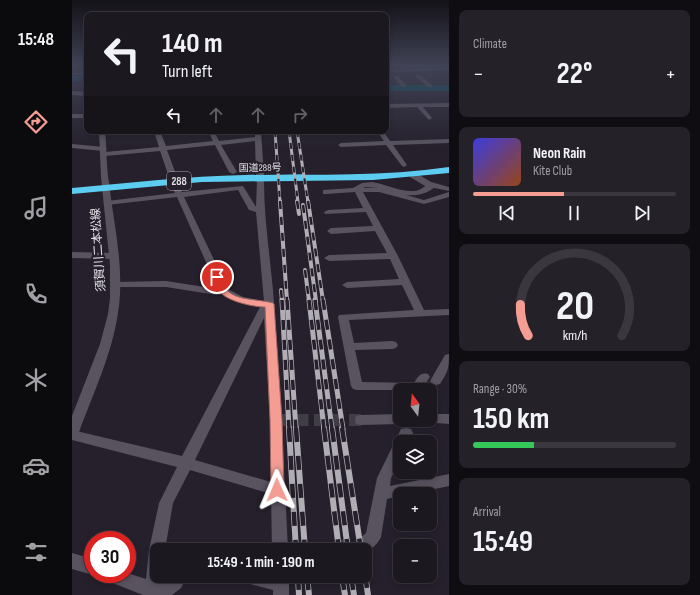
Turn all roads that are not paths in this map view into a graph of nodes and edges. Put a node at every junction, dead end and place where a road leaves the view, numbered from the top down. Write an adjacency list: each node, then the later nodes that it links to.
1 (449, 105): 3 (street)
2 (389, 106): 3 (street)
3 (418, 106): 6 (street)
4 (72, 116): 5 (street)
5 (84, 116)
6 (429, 118)
7 (102, 134): 19 (street, 須賀川二本松線)
8 (158, 134): 18 (street)
9 (213, 134): 14 (street)
10 (258, 134): 12 (street)
11 (382, 134): 15 (street)
12 (258, 139): 14 (street); 34 (street)
13 (449, 141): 15 (street)
14 (218, 143): 18 (street); 22 (street)
15 (388, 143): 16 (street); 20 (street)
16 (341, 145)
17 (72, 146): 19 (street)
18 (163, 148): 19 (street); 31 (street)
19 (104, 151): 25 (street, 須賀川二本松線)
20 (404, 165)
21 (449, 170): 23 (highway, 国道288号 / 288)
22 (233, 172)
23 (413, 175): 24 (street); 25 (highway, 国道288号 / 288)
24 (432, 185): 26 (street); 27 (street)
25 (106, 188): 28 (highway, 国道288号 / 288); 32 (street, 須賀川二本松線)
26 (446, 188)
27 (358, 190): 29 (street); 30 (street); 33 (street)
28 (72, 191)
29 (326, 192)
30 (449, 194)
31 (178, 195): 32 (street); 34 (street); 45 (street)
32 (108, 203): 39 (street, 須賀川二本松線)
33 (368, 210): 35 (street); 36 (street)
34 (260, 211): 46 (street)
35 (328, 212)
36 (378, 228): 37 (street); 40 (street)
37 (332, 231)
38 (72, 255): 39 (street)
39 (114, 256): 43 (street, 須賀川二本松線)
40 (393, 256): 41 (street); 42 (street)
41 (329, 258)
42 (406, 282): 44 (street); 48 (street)
43 (115, 285): 45 (street); 58 (street, 須賀川二本松線)
44 (347, 285)
45 (224, 291): 46 (street)
46 (270, 304): 60 (street); 62 (street)
47 (449, 312): 48 (street)
48 (420, 313): 50 (street)
49 (392, 345): 50 (street)
50 (350, 347): 52 (street)
51 (449, 358): 53 (street)
52 (424, 377)
53 (436, 381)
54 (393, 419): 57 (street)
55 (437, 419): 56 (street)
56 (449, 419)
57 (361, 420)
58 (72, 433): 60 (street)
59 (393, 460): 63 (street)
60 (186, 463): 62 (street); 64 (street)
61 (449, 480): 63 (street)
62 (277, 490): 65 (street)
63 (381, 494): 66 (street)
64 (158, 543)
65 (280, 543)
66 (366, 543)
67 (72, 561): 68 (street)
68 (84, 564)
69 (132, 583): 71 (street)
70 (174, 583): 71 (street)
71 (152, 592)

